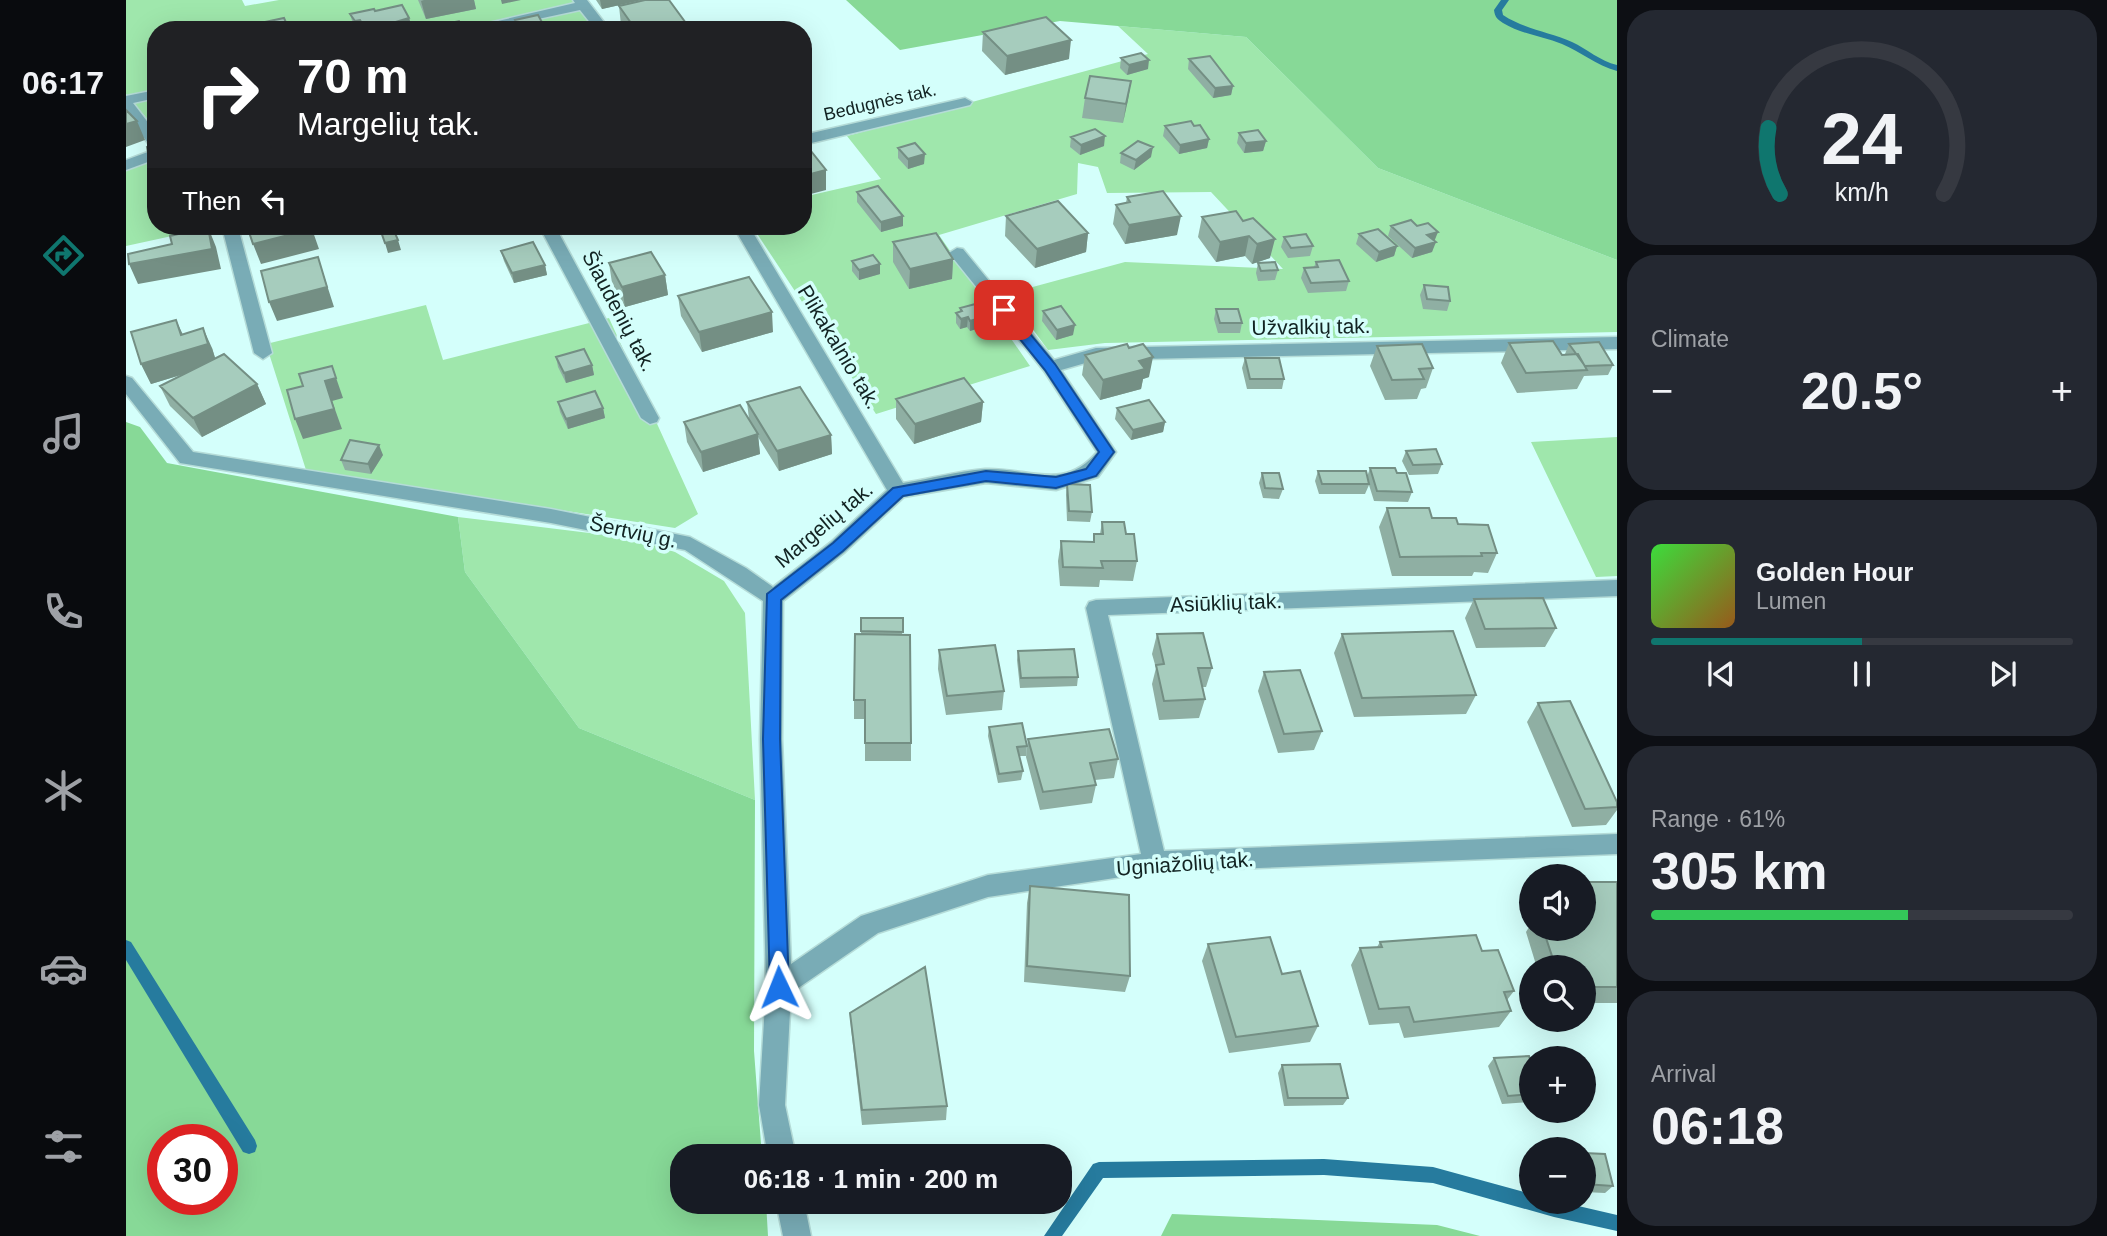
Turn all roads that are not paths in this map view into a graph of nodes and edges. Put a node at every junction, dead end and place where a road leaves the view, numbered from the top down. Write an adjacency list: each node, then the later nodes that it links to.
1 (581, 3): 2 (street); 3 (street)
2 (504, 21)
3 (596, 21)
4 (147, 96): 5 (street)
5 (126, 102): 7 (street)
6 (965, 102): 8 (street, Bedugnės tak.)
7 (147, 131)
8 (812, 137)
9 (147, 157): 10 (street)
10 (126, 165)
11 (225, 235): 16 (street)
12 (552, 235): 19 (street, Šiaudenių tak.)
13 (746, 235): 20 (street, Plikakalnio tak.)
14 (957, 253): 17 (street, Margelių tak.)
15 (1617, 342): 17 (street, Užvalkių tak.)
16 (263, 354)
17 (1050, 367): 20 (street, Margelių tak.)
18 (126, 382): 22 (street, Šertvių g.)
19 (650, 418)
20 (898, 491): 22 (street, Margelių tak.)
21 (1617, 588): 24 (street, Asiūklių tak.)
22 (773, 598): 25 (street)
23 (1617, 844): 24 (street, Ugniažolių tak.)
24 (1155, 862): 25 (street, Ugniažolių tak.)
25 (779, 987): 26 (street)
26 (780, 1144)
27 (792, 1214): 28 (street)
28 (797, 1236)

